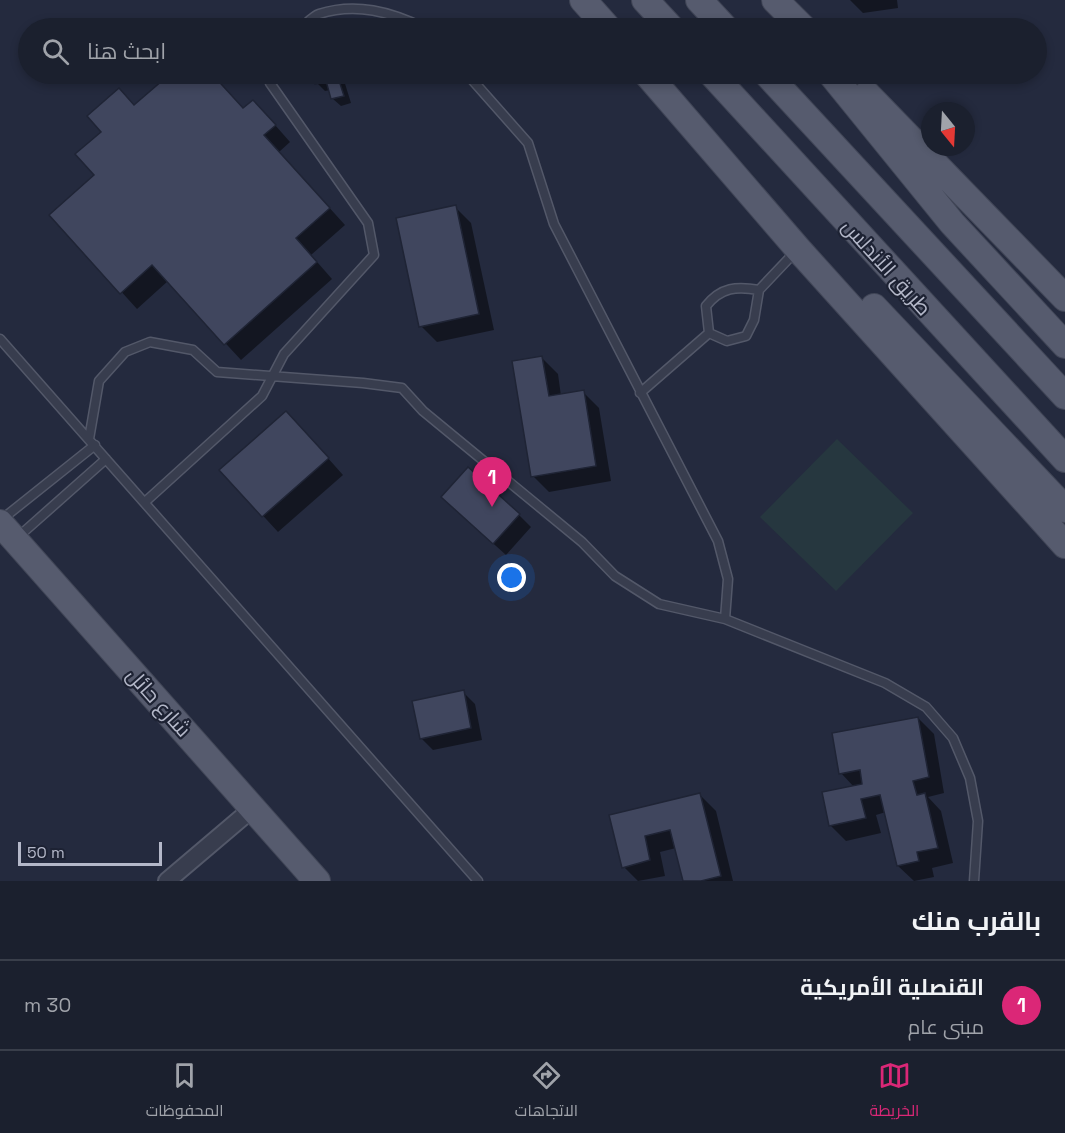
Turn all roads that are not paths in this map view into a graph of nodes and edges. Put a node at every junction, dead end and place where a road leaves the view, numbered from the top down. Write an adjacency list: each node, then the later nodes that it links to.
1 (583, 0): 7 (main road)
2 (645, 0): 8 (main road)
3 (699, 0): 9 (main road)
4 (773, 0): 10 (main road); 11 (main road)
5 (313, 18): 6 (lane)
6 (403, 18)
7 (599, 18)
8 (662, 18)
9 (716, 18)
10 (786, 18)
11 (792, 18)
12 (271, 84): 25 (lane)
13 (476, 84): 26 (lane)
14 (656, 84): 19 (main road)
15 (721, 84): 30 (main road, طريق الأندلس)
16 (776, 84): 27 (main road, طريق الأندلس)
17 (839, 84): 24 (main road)
18 (856, 84): 21 (main road)
19 (798, 249): 20 (lane); 32 (main road); 34 (main road)
20 (759, 290): 22 (lane); 22 (lane)
21 (1065, 298)
22 (709, 333): 26 (lane)
23 (0, 339): 28 (lane)
24 (1065, 345)
25 (271, 376): 28 (lane); 31 (lane); 35 (lane)
26 (640, 393): 35 (lane)
27 (1065, 396)
28 (92, 442): 29 (lane); 33 (lane)
29 (106, 459): 31 (lane); 33 (lane)
30 (1065, 459)
31 (145, 502): 39 (lane)
32 (1065, 509)
33 (5, 528): 36 (main road, شارع حائل)
34 (1065, 545)
35 (725, 620): 40 (lane)
36 (253, 808): 37 (street); 38 (main road, شارع حائل)
37 (167, 881)
38 (317, 881)
39 (478, 881)
40 (974, 881)

